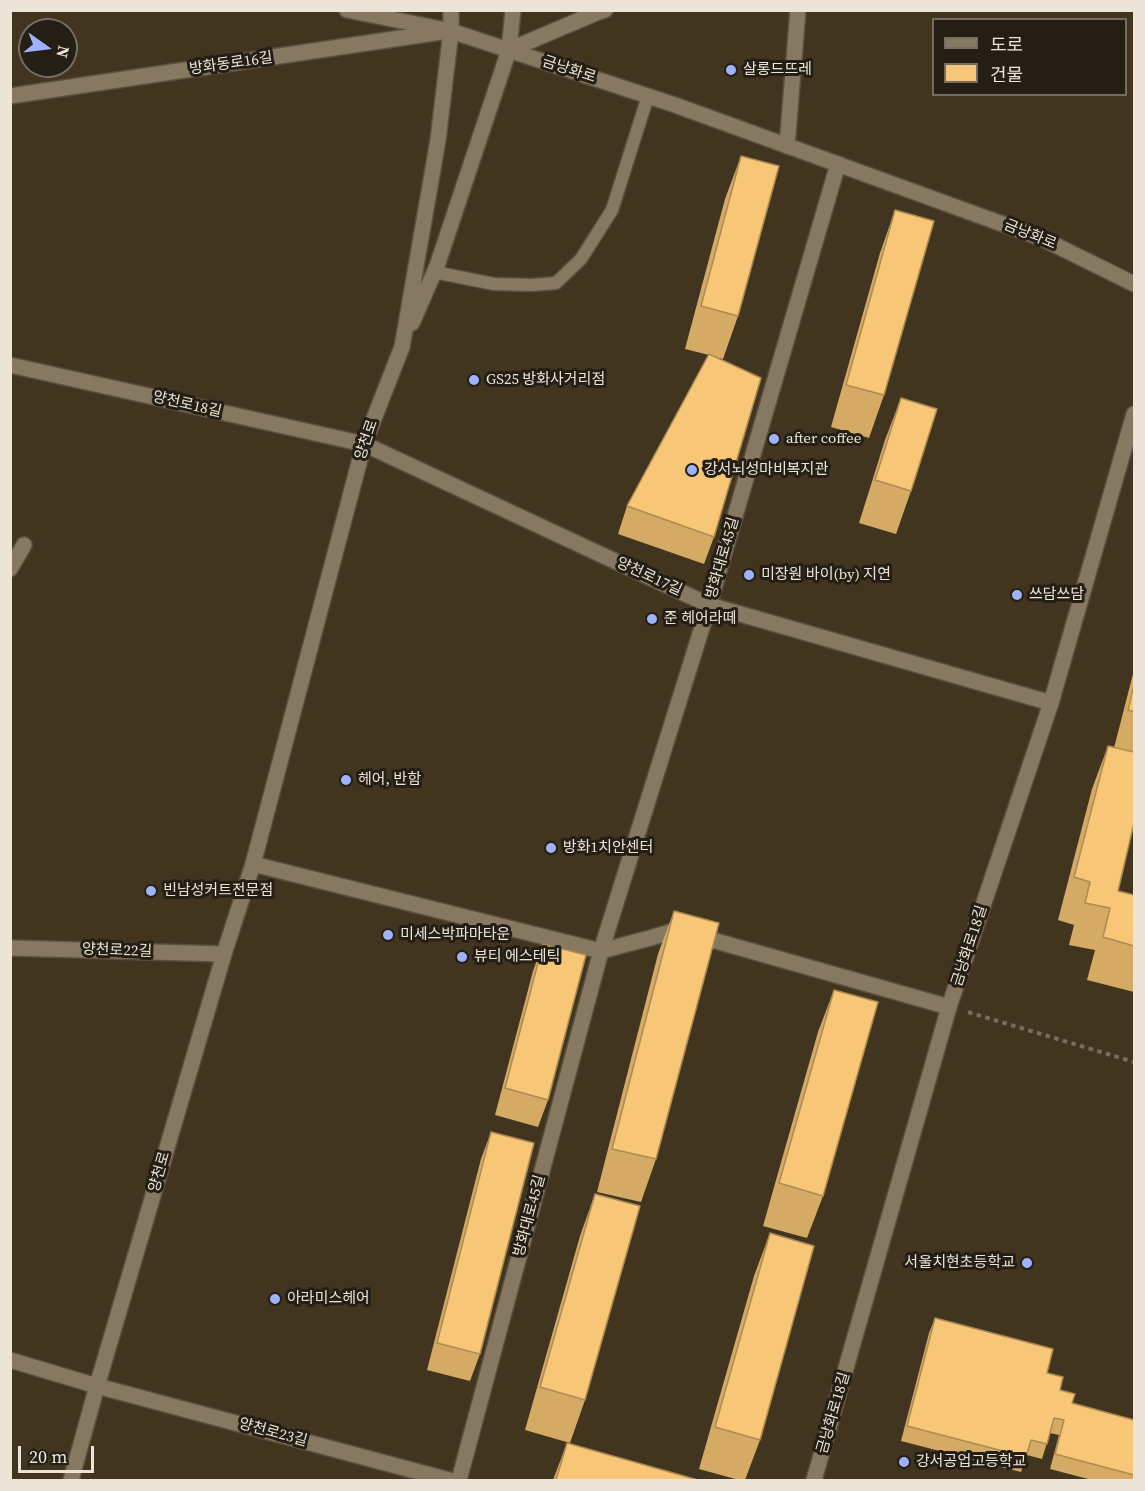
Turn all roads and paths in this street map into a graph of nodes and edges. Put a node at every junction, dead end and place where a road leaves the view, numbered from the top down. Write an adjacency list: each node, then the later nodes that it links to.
1 (347, 10): 6 (street, 금낭화로)
2 (451, 10): 6 (street, 양천로)
3 (513, 10): 7 (street)
4 (605, 10): 7 (street)
5 (798, 10): 10 (street)
6 (451, 31): 7 (street, 금낭화로); 8 (street, 방화동로16길); 14 (street, 양천로)
7 (510, 50): 9 (street, 금낭화로); 12 (street)
8 (10, 96)
9 (648, 96): 10 (street, 금낭화로); 12 (lane)
10 (787, 146): 11 (street, 금낭화로)
11 (838, 164): 13 (street, 금낭화로); 20 (street, 방화대로45길)
12 (434, 272): 14 (street)
13 (1134, 284)
14 (402, 347): 17 (street, 양천로)
15 (10, 365): 17 (street, 양천로18길)
16 (1134, 414): 21 (street, 금낭화로18길)
17 (364, 444): 20 (street, 양천로17길); 22 (street, 양천로)
18 (24, 545): 19 (street)
19 (10, 568)
20 (709, 605): 21 (street, 양천로17길); 24 (street, 방화대로45길)
21 (1051, 703): 26 (street, 금낭화로18길)
22 (253, 864): 24 (street); 25 (street, 양천로)
23 (10, 948): 25 (street, 양천로22길)
24 (601, 951): 26 (street); 32 (street, 방화대로45길)
25 (224, 954): 29 (street, 양천로)
26 (949, 1007): 27 (path); 33 (street, 금낭화로18길)
27 (1134, 1062)
28 (10, 1360): 29 (street, 양천로23길)
29 (97, 1386): 30 (street, 양천로); 31 (street, 양천로23길)
30 (72, 1480)
31 (449, 1480)
32 (459, 1480)
33 (814, 1480)

